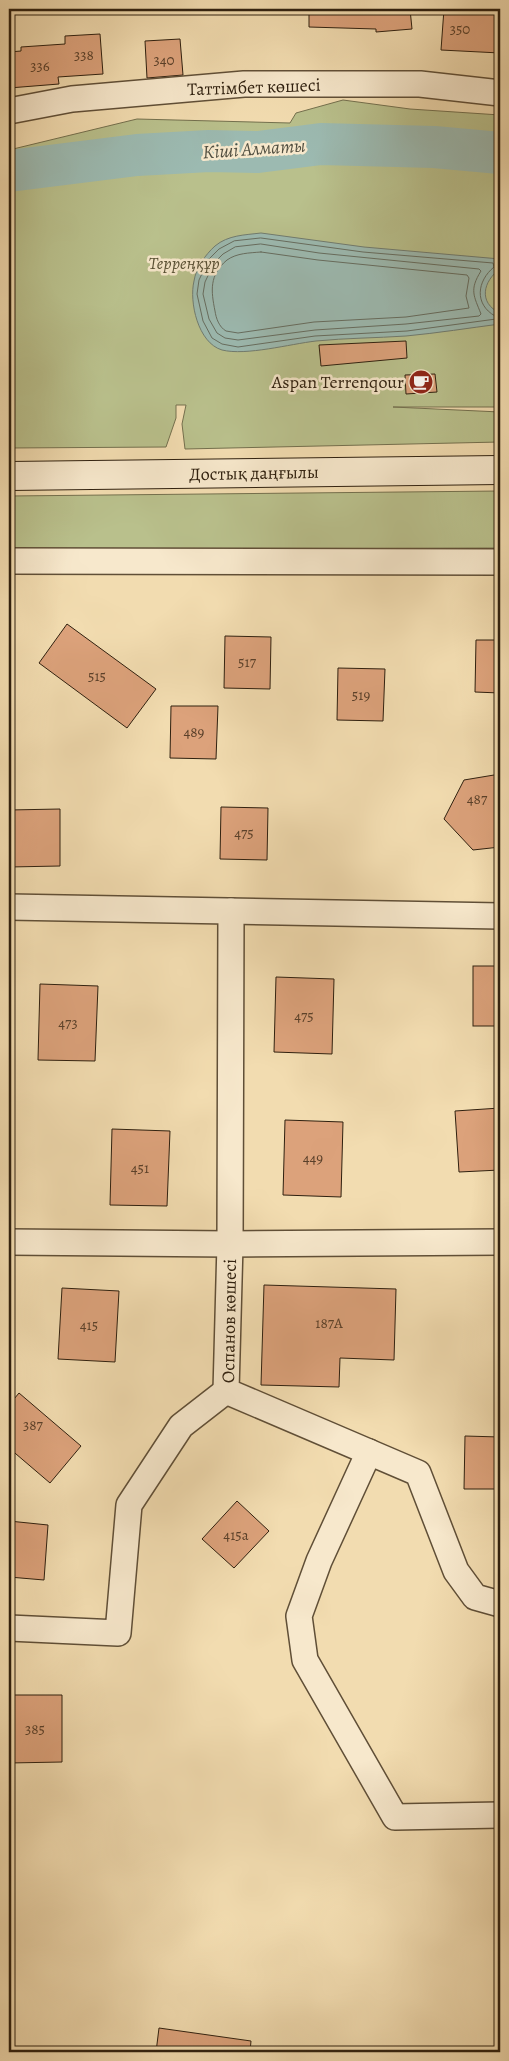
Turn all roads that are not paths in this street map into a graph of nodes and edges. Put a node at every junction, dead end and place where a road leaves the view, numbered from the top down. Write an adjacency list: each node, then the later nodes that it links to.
1 (500, 93): 2 (street, Таттімбет көшесі)
2 (9, 110)
3 (500, 470): 4 (main road, Достық даңғылы)
4 (9, 476)
5 (9, 560): 6 (street)
6 (500, 562)
7 (9, 908): 8 (street)
8 (231, 911): 9 (street); 12 (street, Оспанов көшесі)
9 (500, 916)
10 (9, 1242): 12 (street)
11 (500, 1242): 12 (street)
12 (230, 1244): 13 (street, Оспанов көшесі)
13 (226, 1391): 14 (street, Оспанов көшесі); 16 (street)
14 (369, 1452): 15 (street, Оспанов көшесі); 17 (street)
15 (500, 1604)
16 (9, 1628)
17 (500, 1815)

